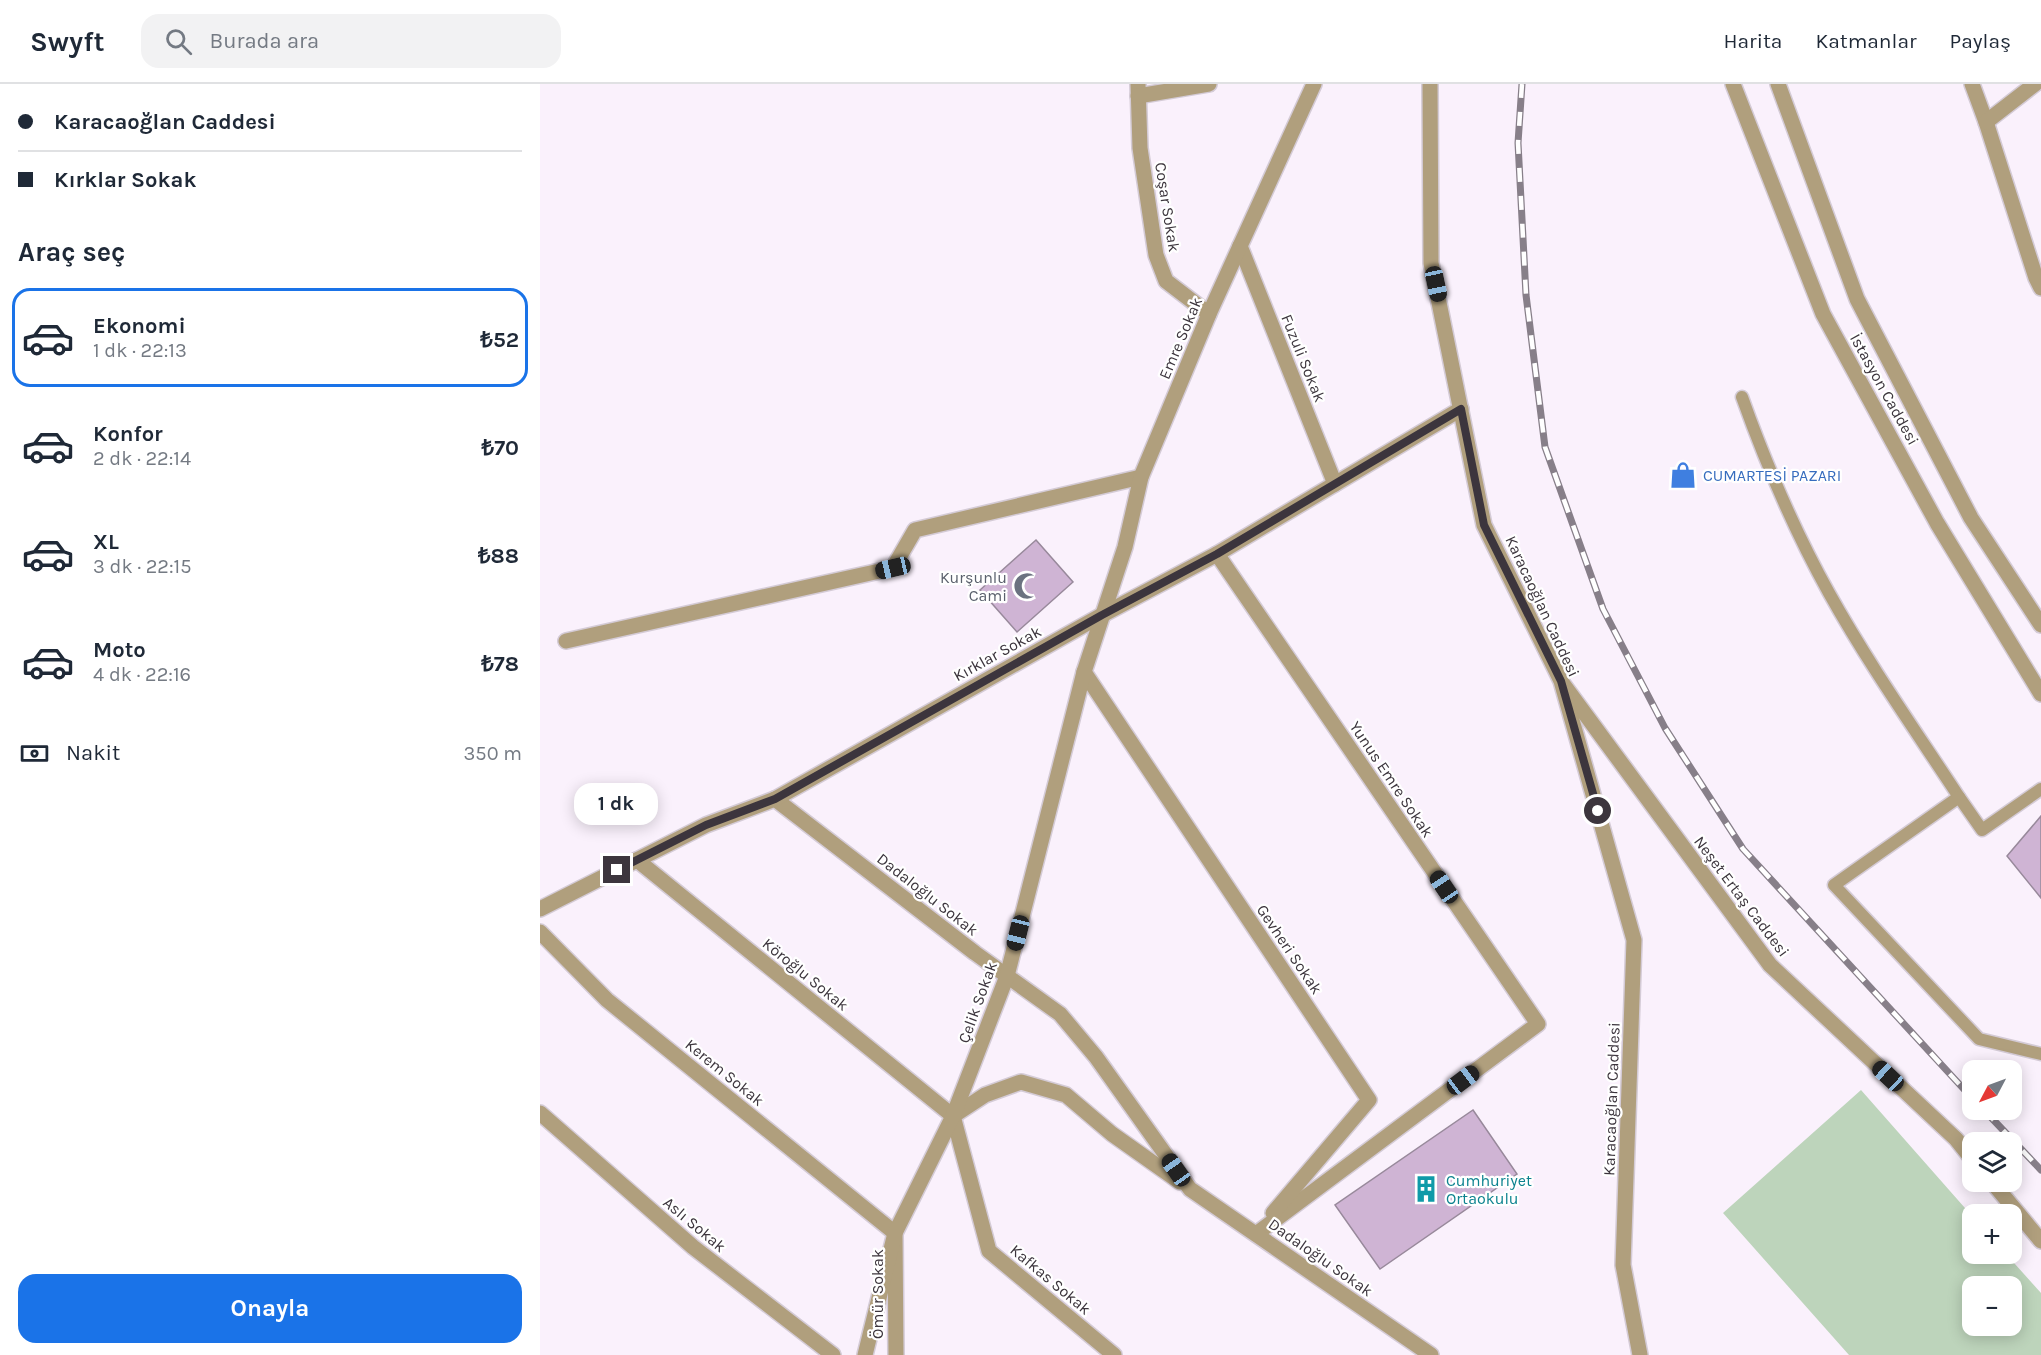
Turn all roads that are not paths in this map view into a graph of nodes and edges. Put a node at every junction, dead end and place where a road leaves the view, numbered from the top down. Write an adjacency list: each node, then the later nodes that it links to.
1 (1209, 84): 8 (street)
2 (1430, 84): 14 (street, Karacaoğlan Caddesi)
3 (1732, 84): 23 (street, İstasyon Caddesi)
4 (1778, 84): 19 (street, İstasyon Caddesi)
5 (1972, 84): 9 (street)
6 (2035, 84): 9 (street)
7 (1309, 86): 10 (street, Emre Sokak)
8 (1138, 90): 12 (street, Coşar Sokak)
9 (1986, 122): 11 (street)
10 (1240, 246): 12 (street, Emre Sokak); 16 (street, Fuzuli Sokak)
11 (2041, 288)
12 (1209, 314): 15 (street, Emre Sokak)
13 (1742, 397): 25 (lane)
14 (1461, 409): 16 (street, Kırklar Sokak); 22 (street, Karacaoğlan Caddesi)
15 (1141, 477): 18 (street, Emre Sokak); 20 (street)
16 (1335, 484): 17 (street, Kırklar Sokak)
17 (1217, 554): 18 (street, Kırklar Sokak); 38 (street, Yunus Emre Sokak)
18 (1102, 615): 21 (street, Çelik Sokak); 26 (street, Kırklar Sokak)
19 (2041, 625)
20 (566, 641)
21 (1084, 672): 30 (street, Çelik Sokak); 38 (street, Gevheri Sokak)
22 (1561, 681): 34 (street, Neşet Ertaş Caddesi); 45 (street, Karacaoğlan Caddesi)
23 (2041, 694)
24 (2041, 789): 25 (lane)
25 (1959, 797): 31 (lane)
26 (775, 799): 27 (street, Kırklar Sokak); 30 (street, Dadaloğlu Sokak)
27 (637, 860): 28 (street, Kırklar Sokak); 33 (street, Köroğlu Sokak)
28 (540, 909)
29 (540, 932): 37 (street, Kerem Sokak)
30 (1006, 976): 33 (street, Çelik Sokak); 35 (street, Dadaloğlu Sokak)
31 (2041, 1054)
32 (540, 1113): 40 (street, Aslı Sokak)
33 (953, 1116): 35 (street, Dadaloğlu Sokak); 37 (street, Çelik Sokak); 43 (street, Kafkas Sokak)
34 (1962, 1146)
35 (1190, 1189): 38 (street, Dadaloğlu Sokak)
36 (2000, 1192): 39 (street)
37 (895, 1233): 41 (street, Çelik Sokak); 42 (street, Ömür Sokak)
38 (1256, 1234): 44 (street, Dadaloğlu Sokak)
39 (2041, 1241)
40 (833, 1355)
41 (865, 1355)
42 (896, 1355)
43 (1114, 1355)
44 (1431, 1355)
45 (1640, 1355)

